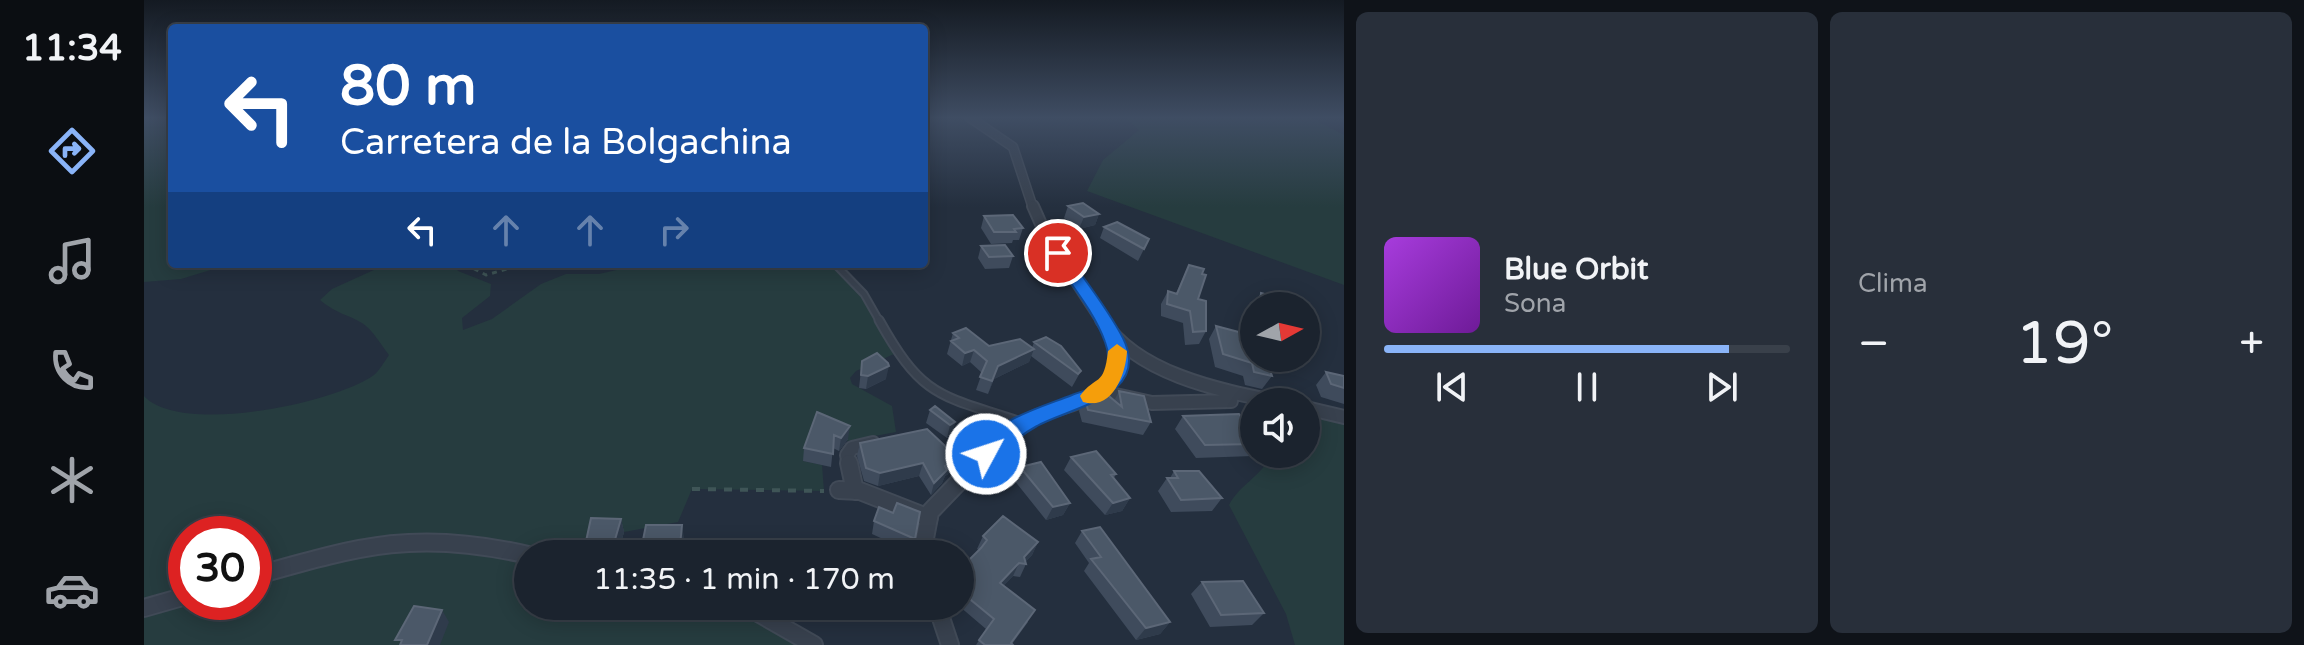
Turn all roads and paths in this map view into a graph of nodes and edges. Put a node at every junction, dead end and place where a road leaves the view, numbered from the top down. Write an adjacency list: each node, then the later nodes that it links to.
1 (1013, 147): 5 (street)
2 (468, 268): 3 (path)
3 (511, 268)
4 (839, 268): 11 (lane)
5 (1114, 339): 6 (street); 7 (street)
6 (1102, 392): 7 (street); 11 (street)
7 (1232, 393): 8 (street)
8 (1240, 395)
9 (1320, 411): 10 (street)
10 (1344, 417)
11 (1024, 424): 15 (street)
12 (887, 440): 14 (street)
13 (692, 489): 14 (path)
14 (847, 491): 15 (street)
15 (929, 518): 16 (street)
16 (925, 540)
17 (514, 552): 18 (street)
18 (272, 571)
19 (168, 601): 20 (street)
20 (144, 608)
21 (770, 620): 23 (street)
22 (942, 620): 24 (street)
23 (814, 645)
24 (950, 645)

